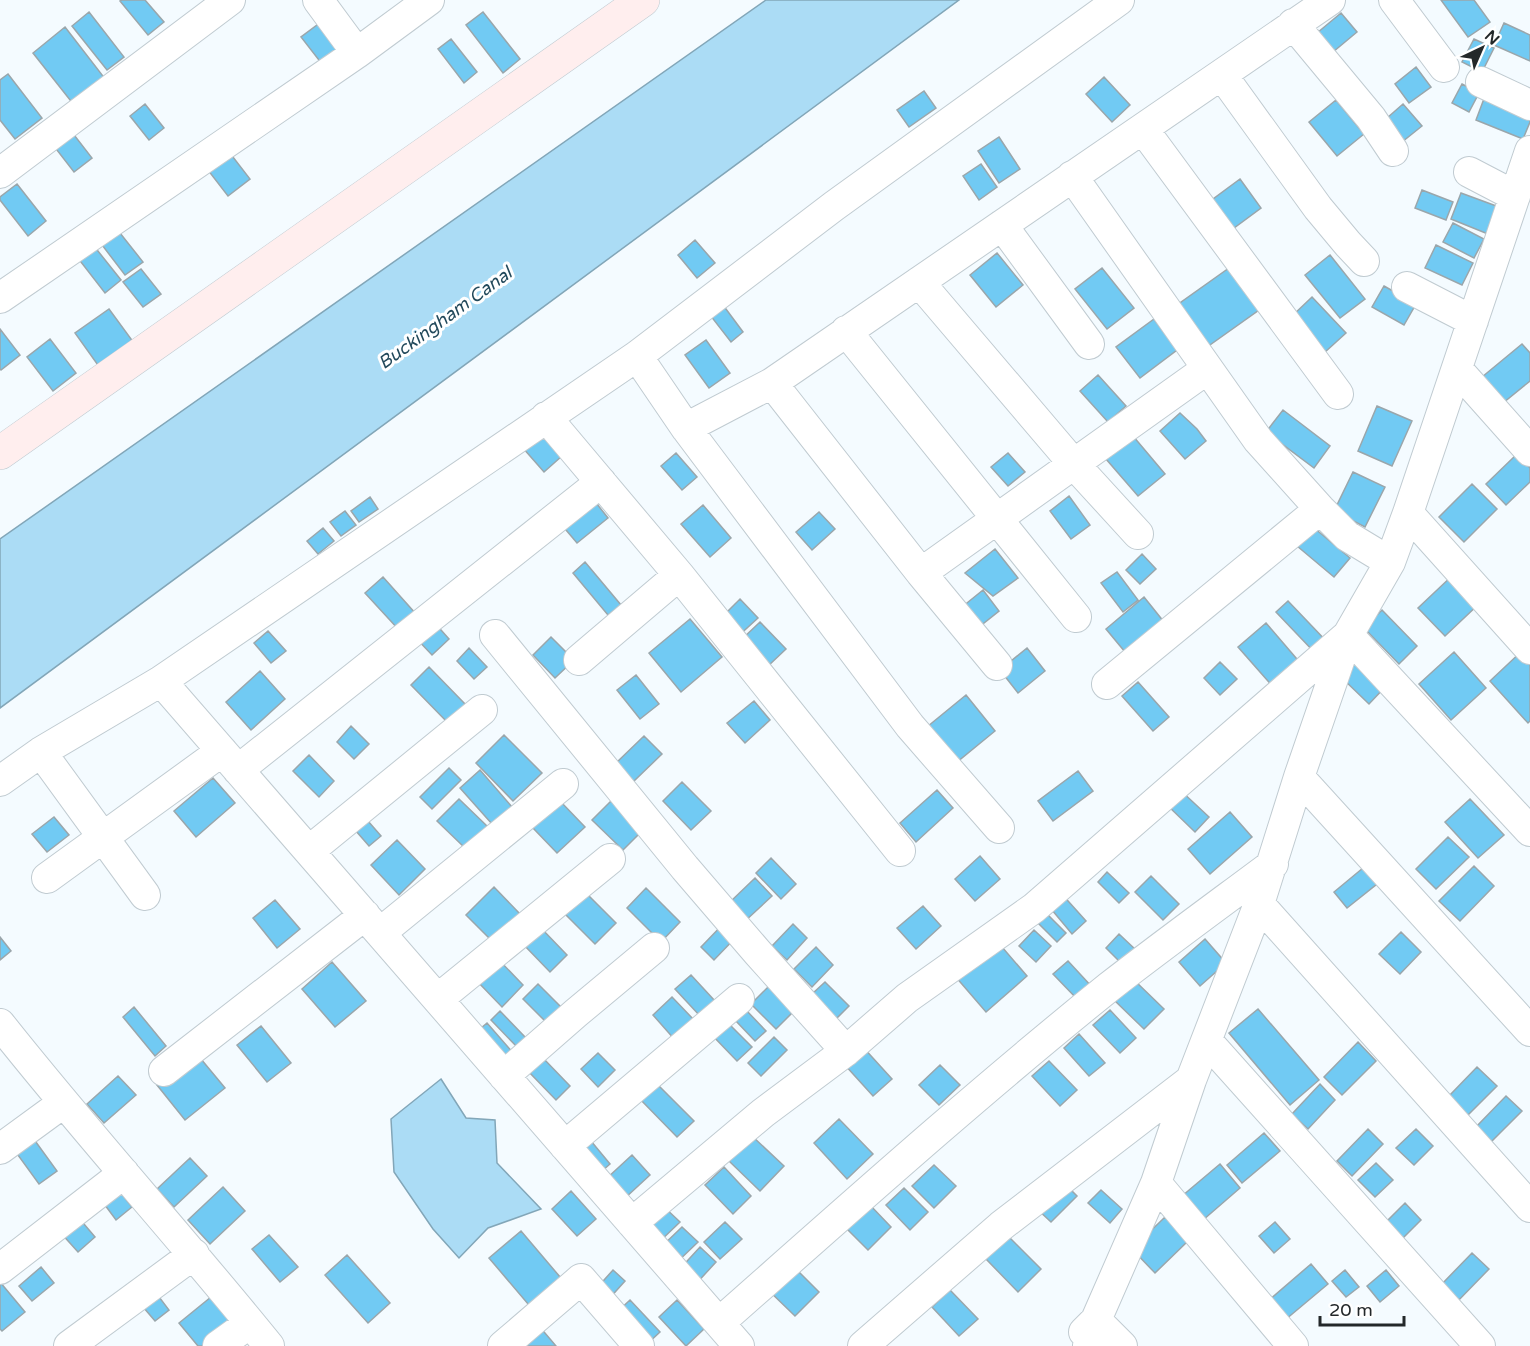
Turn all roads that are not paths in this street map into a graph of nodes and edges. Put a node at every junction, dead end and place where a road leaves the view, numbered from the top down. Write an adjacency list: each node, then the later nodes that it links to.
1 (230, 0): 18 (street)
2 (318, 0): 9 (street)
3 (429, 0): 9 (street)
4 (643, 0): 37 (street)
5 (1119, 0): 29 (street)
6 (1330, 0): 8 (street)
7 (1394, 0): 10 (street)
8 (1293, 24): 11 (street); 15 (street)
9 (357, 53): 25 (street)
10 (1444, 67)
11 (1222, 75): 14 (street); 22 (street)
12 (1481, 82): 13 (street)
13 (1530, 105)
14 (1143, 129): 19 (street); 33 (street)
15 (1393, 151)
16 (1530, 152): 20 (street)
17 (1469, 172): 20 (street)
18 (0, 173)
19 (1072, 176): 21 (street); 30 (street)
20 (1515, 196): 26 (street)
21 (1002, 225): 23 (street); 28 (street)
22 (1365, 261)
23 (919, 282): 27 (street); 38 (street)
24 (1407, 287): 26 (street)
25 (0, 298)
26 (1473, 321): 31 (street)
27 (846, 331): 32 (street); 42 (street)
28 (1089, 344)
29 (637, 356): 34 (street); 35 (street)
30 (1207, 369): 38 (street); 40 (street)
31 (1457, 369): 36 (street); 41 (street)
32 (772, 383): 35 (street); 45 (street)
33 (1338, 394)
34 (546, 417): 39 (street); 53 (street)
35 (686, 428): 61 (street)
36 (1530, 451)
37 (0, 453)
38 (1073, 463): 42 (street); 43 (street)
39 (601, 482): 46 (street); 57 (street)
40 (1320, 509): 44 (street); 54 (street)
41 (1408, 513): 44 (street); 50 (street)
42 (997, 519): 45 (street); 47 (street)
43 (1138, 534)
44 (1390, 562): 49 (street)
45 (921, 573): 52 (street)
46 (679, 574): 51 (street); 65 (street)
47 (1076, 617)
48 (495, 635): 78 (street)
49 (1348, 635): 58 (street); 62 (street); 78 (street)
50 (1530, 649)
51 (579, 660)
52 (997, 665)
53 (161, 681): 56 (street); 57 (street)
54 (1107, 684)
55 (482, 710): 64 (street)
56 (41, 752): 59 (street); 63 (street)
57 (230, 761): 63 (street); 64 (street)
58 (1299, 777): 67 (street); 76 (street)
59 (0, 781)
60 (563, 784): 71 (street)
61 (999, 828)
62 (1530, 831)
63 (102, 838): 68 (street); 69 (street)
64 (309, 851): 71 (street)
65 (900, 851)
66 (610, 859): 73 (street)
67 (1273, 864): 70 (street); 92 (street)
68 (47, 878)
69 (145, 895)
70 (1259, 904): 77 (street); 87 (street)
71 (372, 924): 73 (street); 79 (street)
72 (654, 948): 80 (street)
73 (438, 999): 80 (street)
74 (739, 999): 83 (street)
75 (0, 1024): 82 (street)
76 (1530, 1031)
77 (1207, 1041): 81 (street); 104 (street)
78 (846, 1051): 88 (street)
79 (164, 1071)
80 (504, 1076): 83 (street)
81 (1191, 1080): 86 (street); 100 (street)
82 (63, 1103): 84 (street); 85 (street)
83 (565, 1146): 88 (street)
84 (0, 1149)
85 (124, 1173): 89 (street); 90 (street)
86 (1156, 1183): 93 (street); 103 (street)
87 (1530, 1207)
88 (632, 1223): 92 (street)
89 (194, 1254): 91 (street); 94 (street)
90 (0, 1269)
91 (250, 1323): 95 (street); 96 (street)
92 (719, 1323): 99 (street)
93 (1092, 1333): 101 (street); 102 (street)
94 (69, 1346)
95 (218, 1346)
96 (269, 1346)
97 (503, 1346): 98 (street)
98 (639, 1346)
99 (739, 1346)
100 (863, 1346)
101 (1069, 1346)
102 (1122, 1346)
103 (1293, 1346)
104 (1480, 1346)

